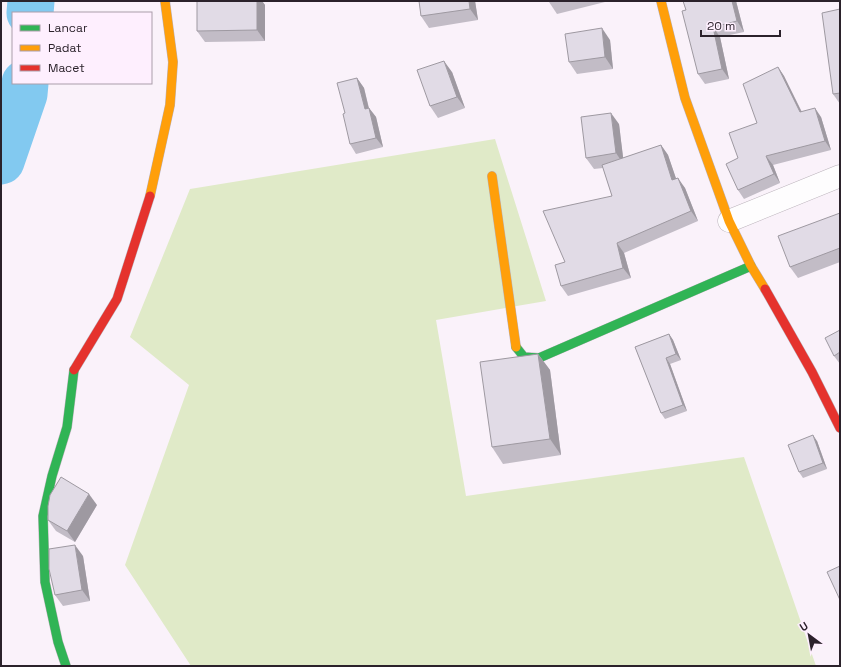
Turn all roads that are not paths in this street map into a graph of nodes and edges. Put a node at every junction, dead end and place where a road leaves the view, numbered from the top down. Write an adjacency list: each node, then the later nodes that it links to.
1 (164, 1): 8 (street)
2 (661, 1): 5 (street)
3 (492, 176): 6 (street)
4 (840, 176): 5 (street)
5 (730, 221): 6 (street)
6 (751, 266): 7 (street)
7 (840, 428)
8 (66, 666)

